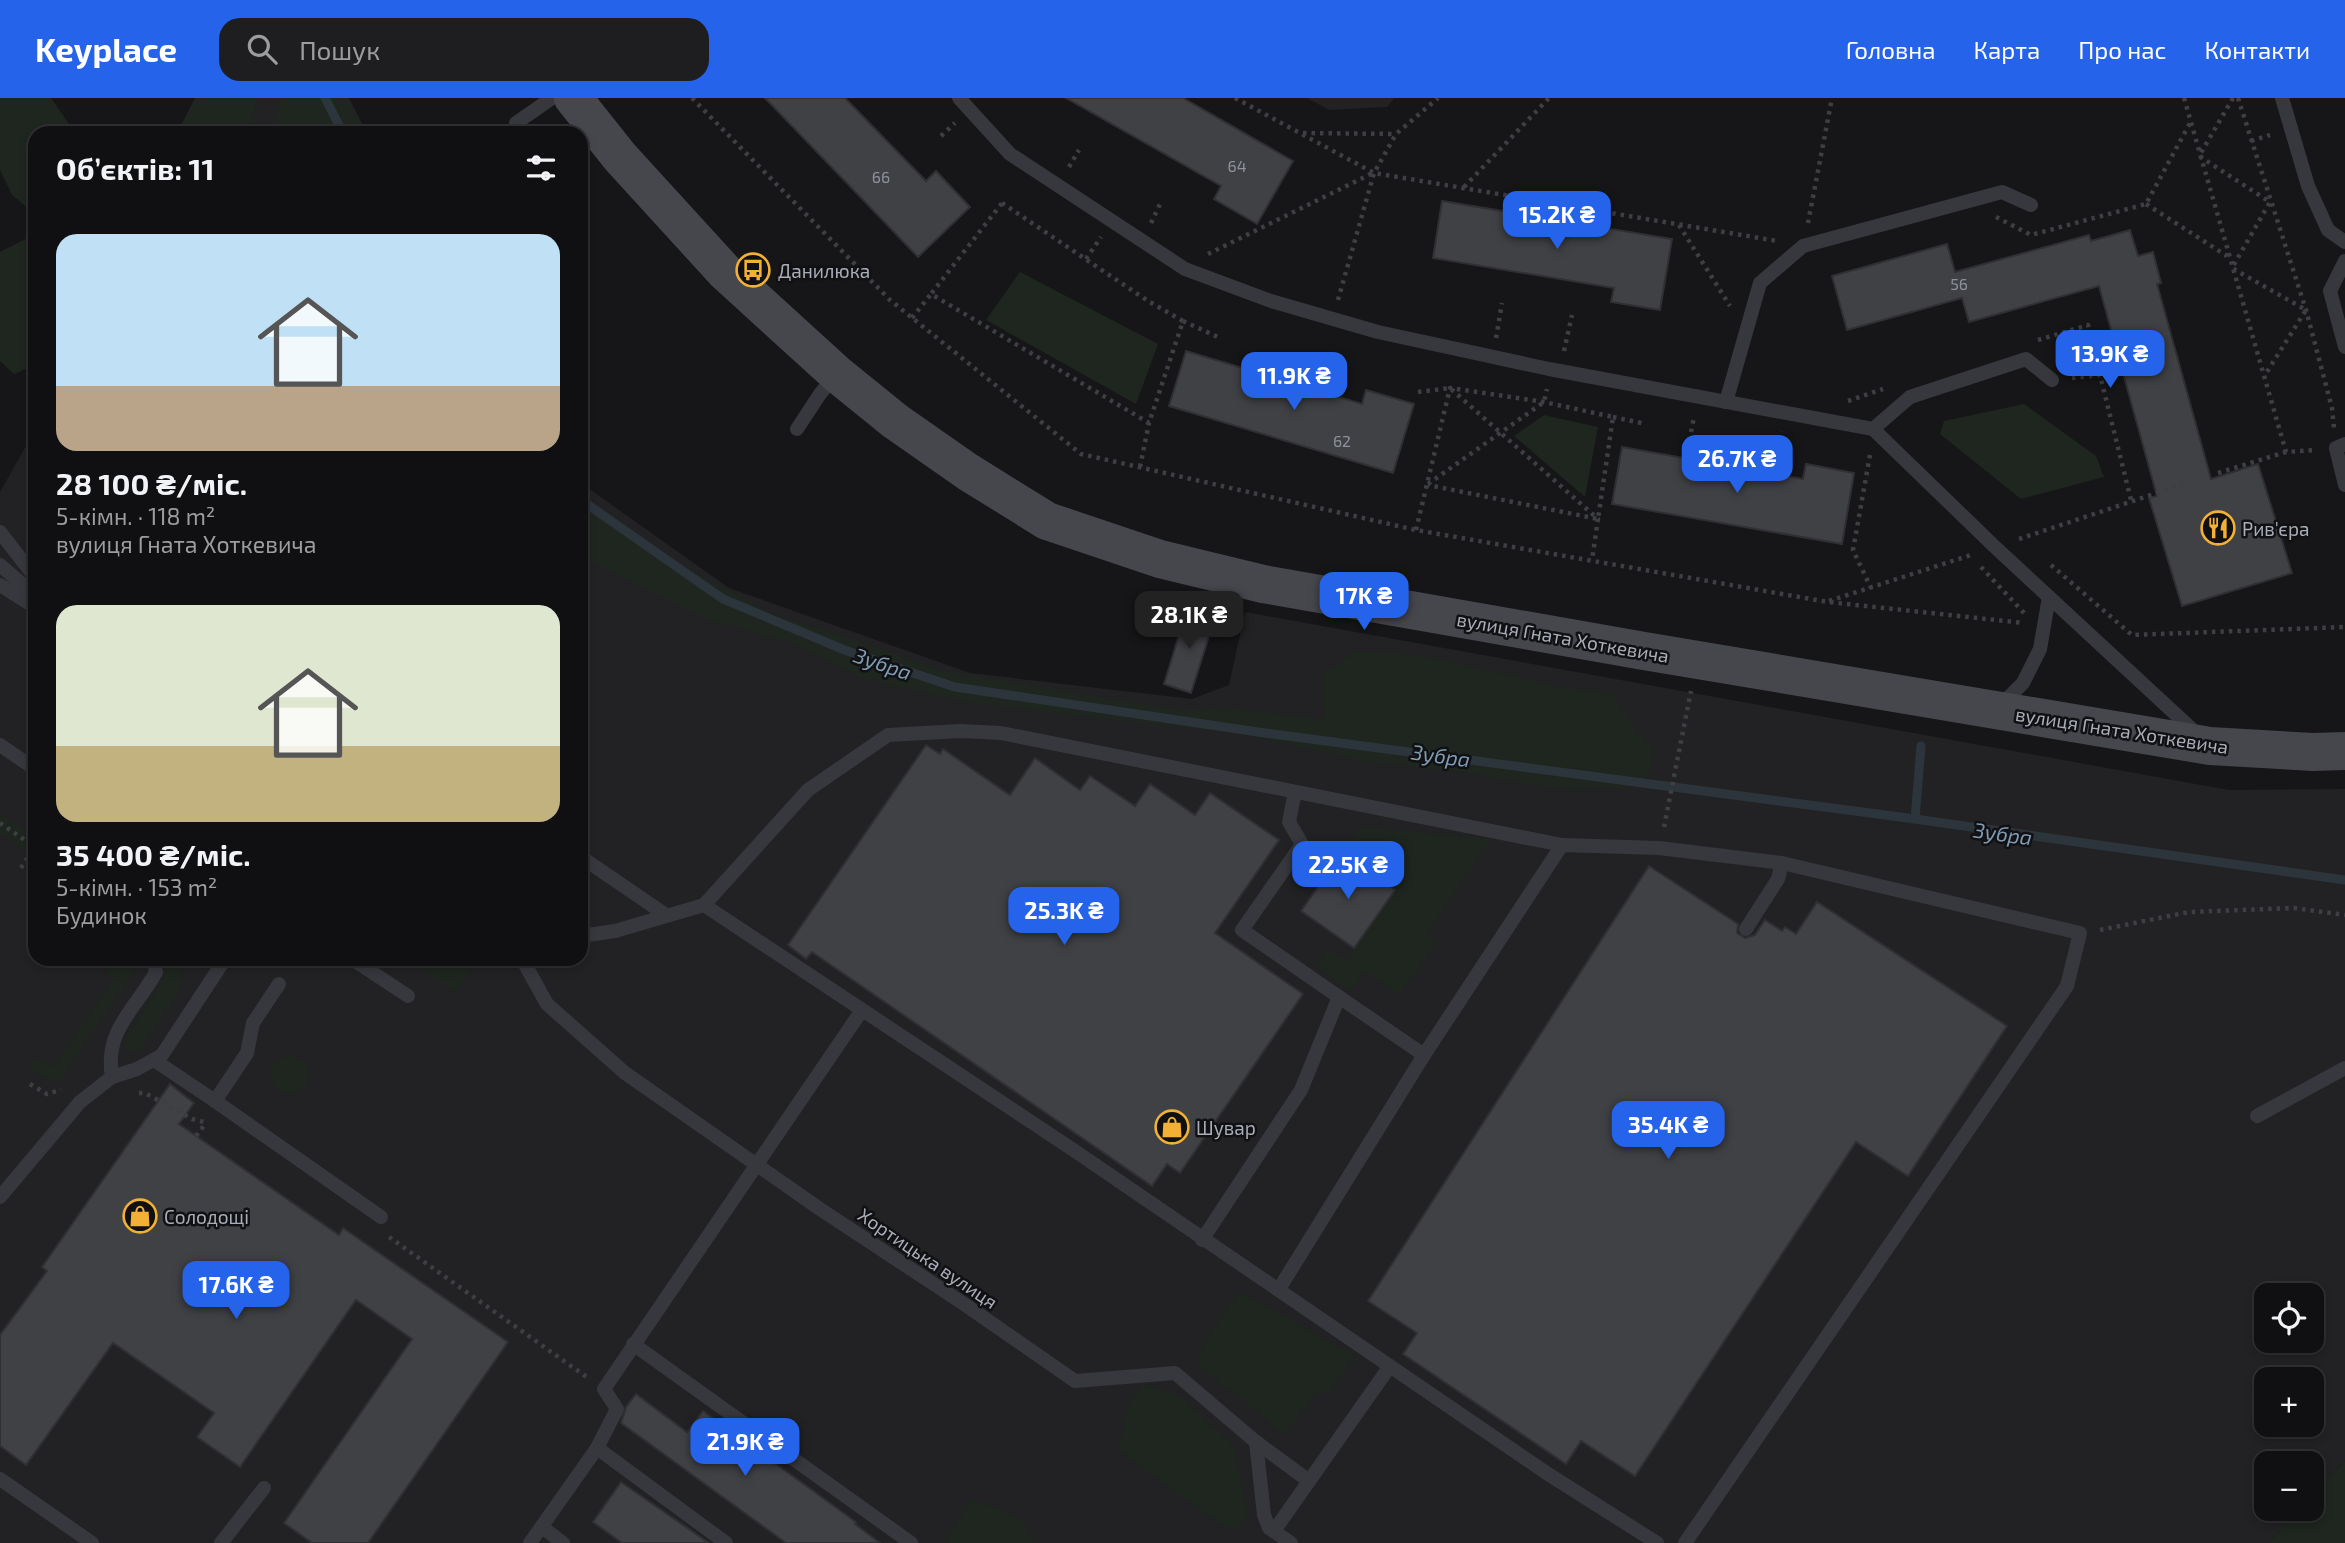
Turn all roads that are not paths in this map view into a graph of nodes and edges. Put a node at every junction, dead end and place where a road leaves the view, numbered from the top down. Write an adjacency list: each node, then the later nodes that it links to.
1 (552, 98): 5 (lane)
2 (573, 98): 10 (street, вулиця Гната Хоткевича)
3 (959, 98): 12 (lane)
4 (2282, 98): 7 (lane)
5 (516, 123)
6 (2031, 205): 12 (lane)
7 (2345, 242)
8 (2345, 261): 9 (lane)
9 (2345, 347)
10 (837, 374): 13 (lane); 24 (street, вулиця Гната Хоткевича)
11 (2052, 380): 14 (lane)
12 (1726, 402): 14 (lane)
13 (797, 429)
14 (1872, 429): 22 (lane)
15 (2340, 446): 16 (lane)
16 (2345, 485)
17 (0, 532): 19 (lane)
18 (0, 565): 21 (lane)
19 (28, 568)
20 (0, 585): 23 (lane)
21 (28, 589)
22 (2049, 597): 24 (lane); 26 (lane)
23 (28, 603)
24 (1996, 710): 26 (street, вулиця Гната Хоткевича)
25 (0, 745): 29 (lane)
26 (2210, 746): 27 (street, вулиця Гната Хоткевича)
27 (2345, 751)
28 (0, 755): 30 (lane)
29 (28, 764)
30 (28, 765)
31 (1295, 792): 32 (lane); 35 (lane); 45 (lane)
32 (1562, 845): 34 (lane); 47 (lane)
33 (588, 862): 36 (lane)
34 (1782, 863): 37 (lane); 75 (lane)
35 (704, 905): 36 (lane); 46 (lane)
36 (666, 915): 38 (lane)
37 (1746, 929)
38 (588, 935)
39 (155, 966): 50 (lane)
40 (220, 966): 48 (lane)
41 (363, 966): 44 (lane)
42 (526, 966): 53 (lane, Хортицька вулиця)
43 (279, 984): 51 (lane)
44 (408, 996)
45 (1339, 996): 47 (lane); 56 (lane)
46 (862, 1010): 53 (lane); 56 (lane)
47 (1424, 1055): 57 (lane)
48 (153, 1060): 50 (lane); 51 (lane)
49 (2345, 1068): 52 (lane)
50 (112, 1077): 54 (lane)
51 (215, 1101): 55 (lane)
52 (2257, 1116)
53 (758, 1165): 58 (lane); 60 (lane, Хортицька вулиця)
54 (0, 1197)
55 (381, 1217)
56 (1202, 1240): 57 (lane)
57 (1279, 1289): 59 (lane)
58 (633, 1344): 61 (lane); 72 (lane)
59 (1390, 1366): 63 (lane); 74 (lane)
60 (1256, 1442): 63 (lane, Хортицька вулиця); 66 (lane)
61 (597, 1448): 65 (lane); 71 (lane)
62 (0, 1479): 67 (lane)
63 (1309, 1480): 66 (lane)
64 (264, 1488): 68 (lane)
65 (542, 1527): 69 (lane); 70 (lane)
66 (1273, 1531): 73 (lane)
67 (92, 1543)
68 (221, 1543)
69 (530, 1543)
70 (563, 1543)
71 (726, 1543)
72 (911, 1543)
73 (1291, 1543)
74 (1657, 1543)
75 (1685, 1543)

